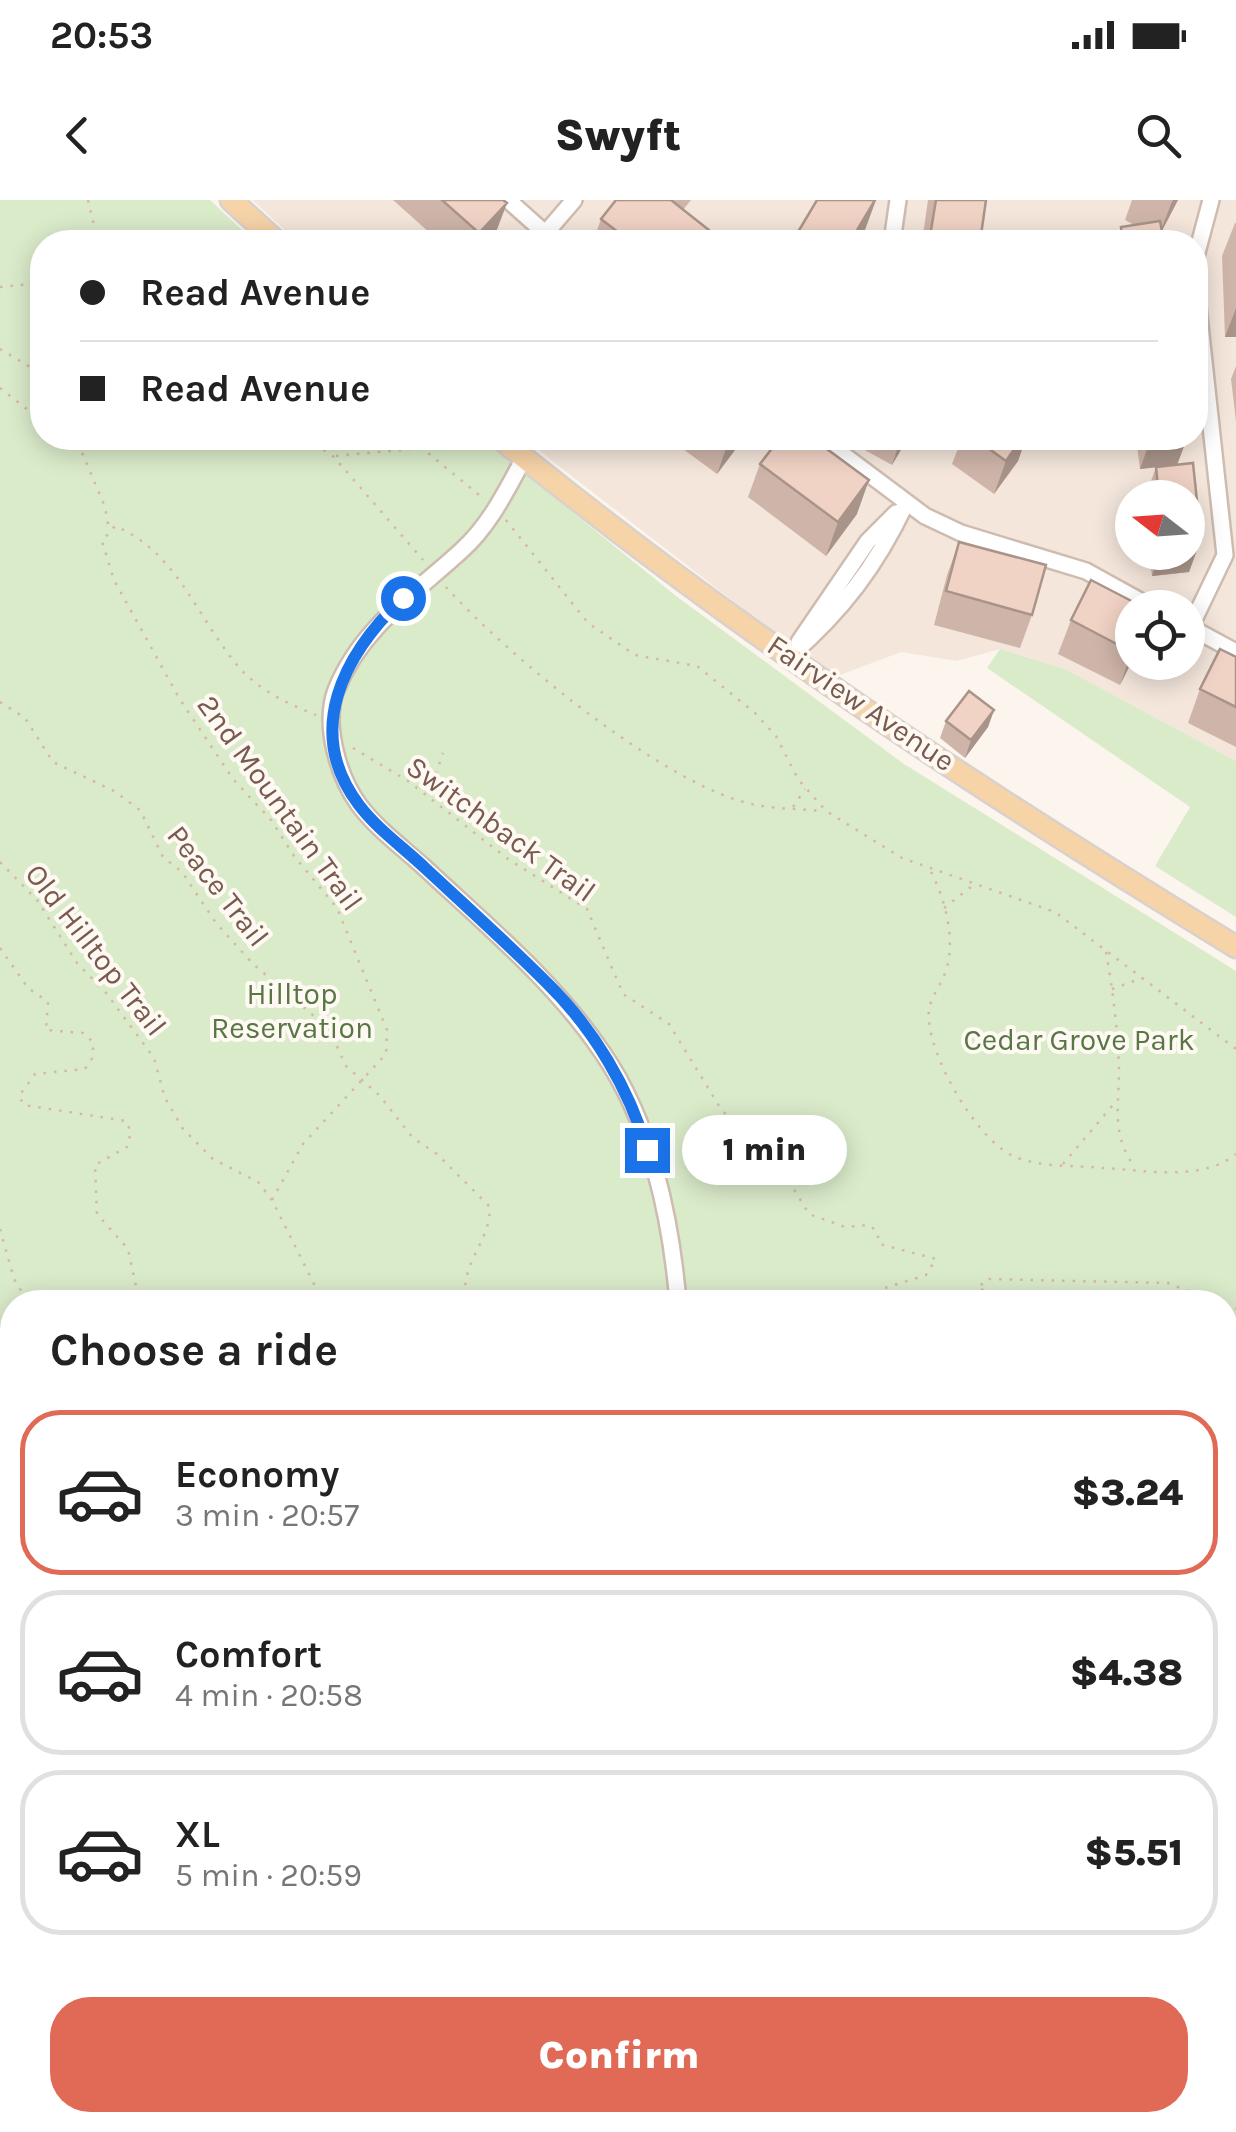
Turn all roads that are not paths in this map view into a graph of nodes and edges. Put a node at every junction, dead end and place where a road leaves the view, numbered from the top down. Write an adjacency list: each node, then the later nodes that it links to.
1 (231, 200): 6 (main road)
2 (508, 200): 7 (street)
3 (574, 200): 8 (street)
4 (898, 200): 9 (street)
5 (1211, 200): 10 (street)
6 (263, 230)
7 (536, 230)
8 (553, 230)
9 (894, 230)
10 (1203, 230)
11 (1208, 399): 17 (street)
12 (514, 450): 14 (main road, Fairview Avenue)
13 (838, 450): 15 (street)
14 (524, 458): 20 (main road, Fairview Avenue); 22 (street)
15 (906, 503): 16 (street); 20 (street)
16 (1120, 590)
17 (1205, 595)
18 (1205, 636): 19 (street)
19 (1236, 652)
20 (790, 656): 21 (main road, Fairview Avenue)
21 (1236, 948)
22 (677, 1290)

